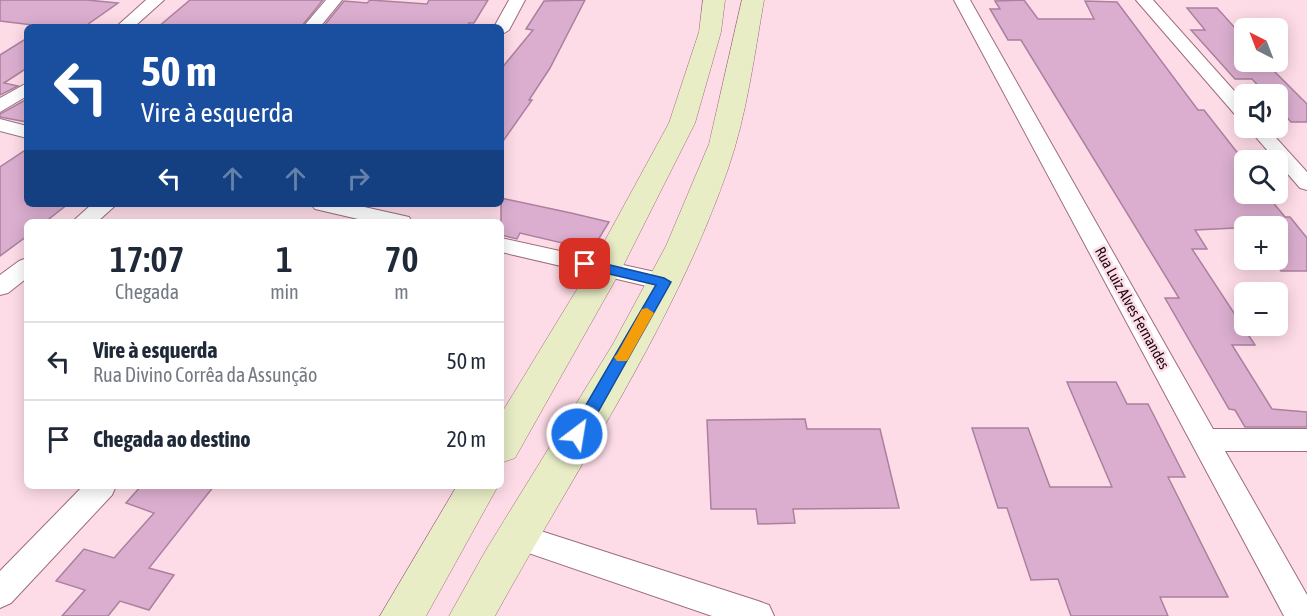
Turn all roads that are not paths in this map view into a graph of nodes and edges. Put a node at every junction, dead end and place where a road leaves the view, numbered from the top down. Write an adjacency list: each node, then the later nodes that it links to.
1 (156, 0): 8 (street)
2 (334, 0): 9 (street)
3 (517, 0): 10 (street)
4 (714, 0): 25 (street)
5 (753, 0): 26 (street)
6 (962, 0): 28 (street, Rua Luiz Alves Fernandes)
7 (1143, 0): 12 (street)
8 (128, 24)
9 (314, 24)
10 (504, 24)
11 (24, 90): 13 (street)
12 (1234, 102)
13 (0, 105)
14 (0, 125): 15 (street)
15 (24, 131)
16 (1266, 138): 17 (street)
17 (1307, 184)
18 (102, 207): 21 (street)
19 (335, 207): 20 (street)
20 (363, 213): 22 (street)
21 (87, 219)
22 (388, 219)
23 (504, 246): 25 (street)
24 (24, 268): 27 (street)
25 (606, 268): 26 (street); 30 (street)
26 (664, 282): 33 (street)
27 (0, 287)
28 (1204, 440): 29 (street); 38 (street, Rua Luiz Alves Fernandes)
29 (1307, 440)
30 (504, 442)
31 (99, 489): 34 (street)
32 (476, 489): 35 (street)
33 (516, 536): 36 (street); 37 (street)
34 (0, 593)
35 (402, 616)
36 (471, 616)
37 (758, 616)
38 (1301, 616)

